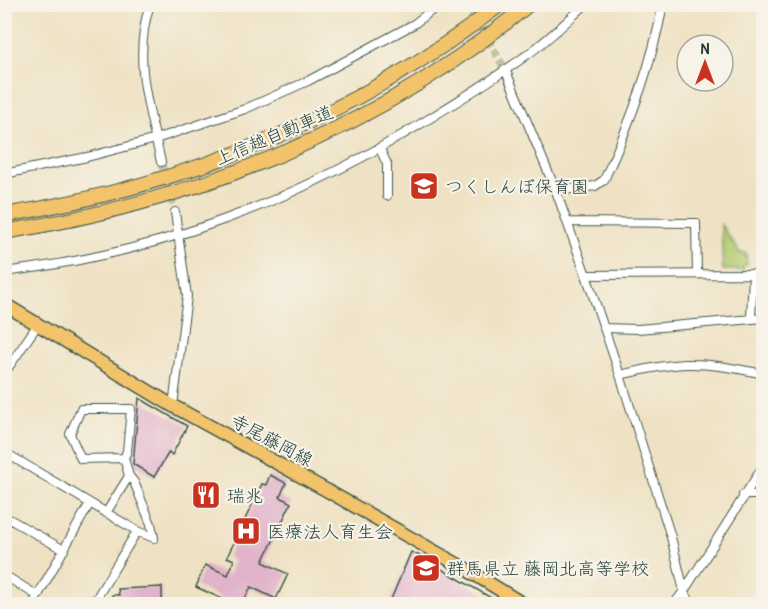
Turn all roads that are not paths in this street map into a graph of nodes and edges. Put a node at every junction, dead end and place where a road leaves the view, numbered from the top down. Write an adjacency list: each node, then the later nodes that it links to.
1 (150, 4): 8 (street)
2 (440, 4): 8 (street)
3 (501, 4): 15 (highway, 上信越自動車道)
4 (529, 4): 17 (highway, 上信越自動車道)
5 (586, 4): 7 (street)
6 (663, 4): 12 (street)
7 (504, 69): 9 (street); 12 (street)
8 (156, 139): 10 (street); 11 (street)
9 (380, 149): 13 (street); 18 (street)
10 (161, 162)
11 (4, 174)
12 (556, 191): 16 (street)
13 (387, 196)
14 (175, 212): 18 (street)
15 (4, 214)
16 (567, 222): 20 (street); 21 (street)
17 (4, 232)
18 (180, 236): 19 (street); 30 (street)
19 (4, 272)
20 (697, 274): 21 (street); 23 (street)
21 (586, 275): 26 (street)
22 (4, 304): 25 (main road, 寺尾藤岡線)
23 (751, 318): 24 (street); 26 (street)
24 (764, 318)
25 (38, 324): 27 (street); 30 (main road, 寺尾藤岡線)
26 (604, 328): 29 (street)
27 (4, 374)
28 (764, 374): 29 (street)
29 (620, 375): 43 (street)
30 (173, 406): 47 (main road, 寺尾藤岡線)
31 (4, 452): 37 (street)
32 (124, 458): 32 (street); 34 (street)
33 (764, 465): 35 (street)
34 (129, 476): 38 (street); 40 (street)
35 (743, 495): 36 (street); 43 (street)
36 (764, 495)
37 (90, 503): 38 (street); 41 (street)
38 (106, 513): 40 (street)
39 (4, 516): 41 (street)
40 (137, 531): 46 (street)
41 (64, 550): 44 (street)
42 (4, 575): 44 (street)
43 (684, 591): 48 (street); 49 (street)
44 (38, 596): 45 (street)
45 (33, 604)
46 (93, 604)
47 (523, 604)
48 (674, 604)
49 (691, 604)

